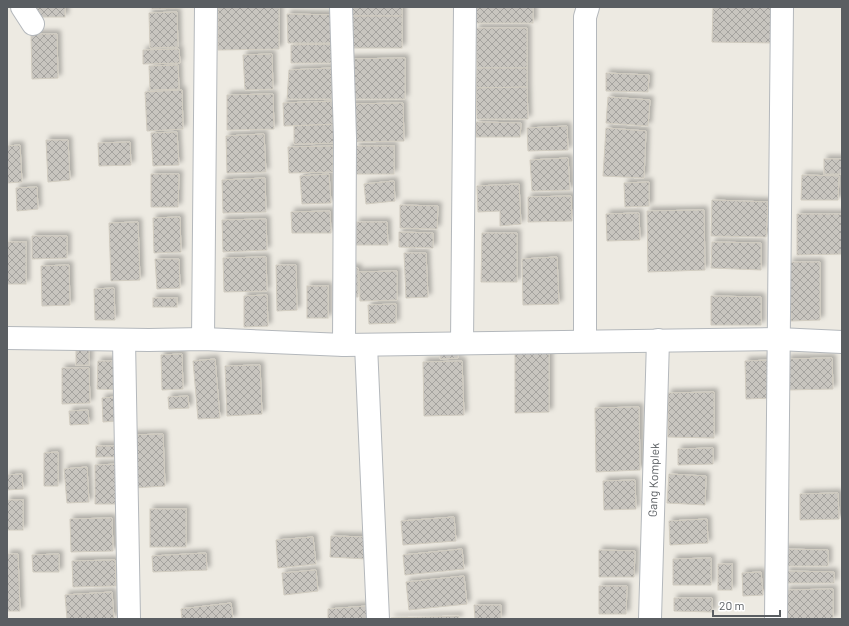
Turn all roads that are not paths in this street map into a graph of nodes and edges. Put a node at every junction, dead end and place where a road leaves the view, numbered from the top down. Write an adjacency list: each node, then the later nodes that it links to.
1 (206, 7): 7 (street)
2 (341, 7): 15 (street)
3 (465, 7): 13 (street)
4 (588, 7): 11 (street)
5 (782, 7): 8 (street)
6 (7, 338): 9 (street)
7 (203, 339): 9 (street); 15 (street)
8 (778, 339): 10 (street); 12 (street); 19 (street)
9 (124, 340): 16 (street)
10 (658, 340): 11 (street); 18 (street, Gang Komplek)
11 (585, 341): 13 (street)
12 (842, 342)
13 (462, 343): 14 (street)
14 (366, 344): 15 (street); 17 (street)
15 (344, 345)
16 (129, 619)
17 (378, 619)
18 (650, 619)
19 (776, 619)

